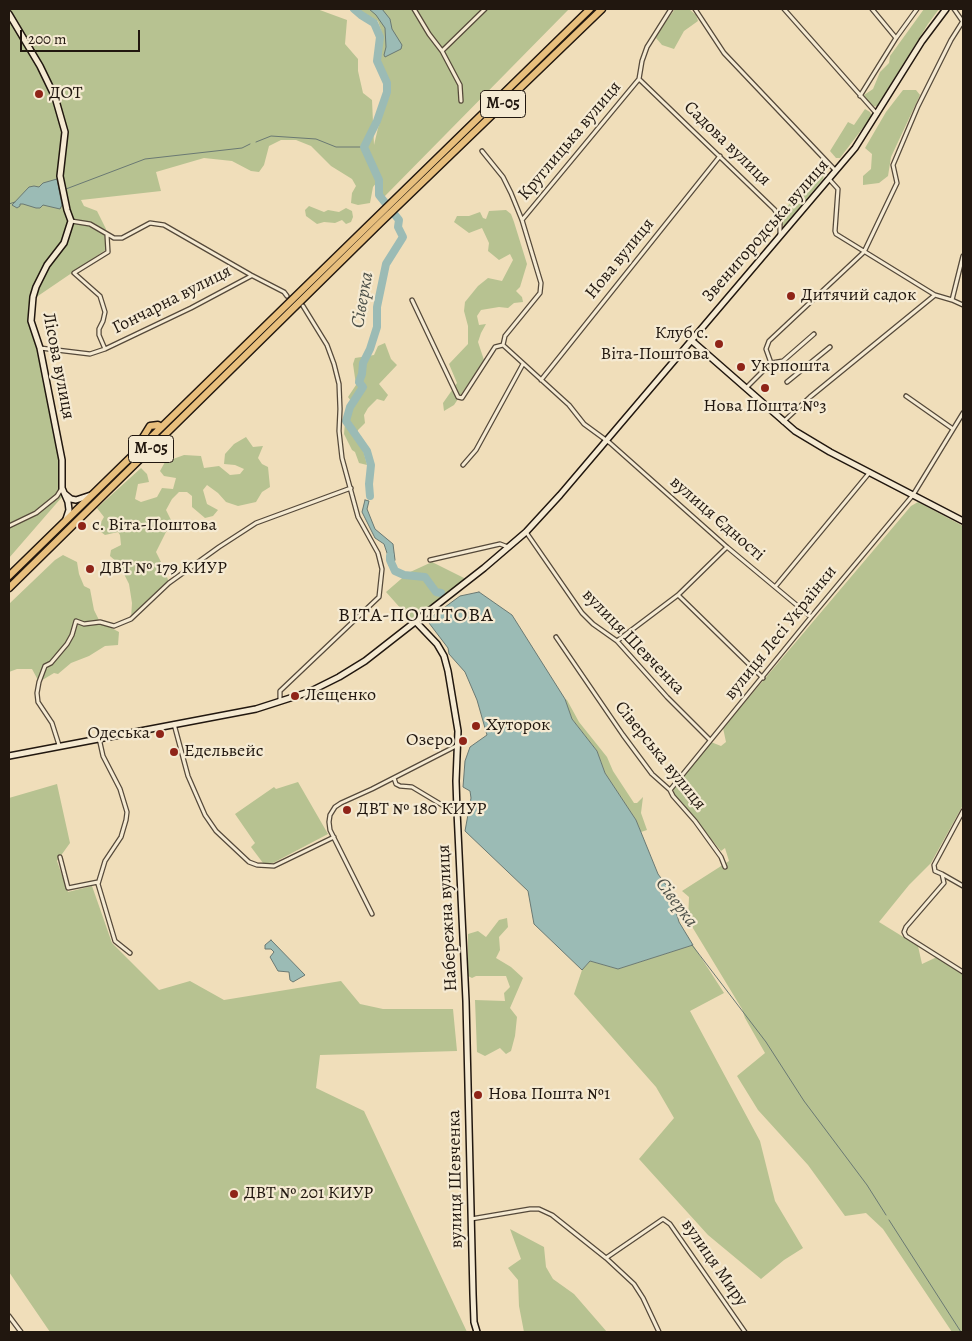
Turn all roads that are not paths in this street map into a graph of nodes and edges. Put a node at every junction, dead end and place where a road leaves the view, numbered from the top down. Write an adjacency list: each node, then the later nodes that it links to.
1 (485, 9): 15 (street)
2 (590, 9): 24 (highway, М-05)
3 (602, 9): 24 (highway, М-05)
4 (671, 9): 16 (street)
5 (695, 9): 22 (street)
6 (784, 9): 17 (street)
7 (872, 9): 14 (street)
8 (917, 9): 14 (street)
9 (946, 9): 19 (street, Звенигородська вулиця)
10 (954, 9): 13 (street)
11 (416, 10): 15 (street)
12 (9, 14): 26 (street)
13 (963, 21): 29 (street)
14 (896, 38): 17 (street)
15 (442, 51): 18 (street)
16 (639, 78): 21 (street, Садова вулиця); 25 (street, Круглицька вулиця)
17 (860, 96): 19 (street)
18 (461, 101)
19 (877, 115): 22 (street, Звенигородська вулиця)
20 (482, 151): 25 (street)
21 (720, 156): 28 (street, Садова вулиця); 46 (street, Нова вулиця)
22 (836, 171): 23 (street, Звенигородська вулиця)
23 (829, 179): 28 (street, Звенигородська вулиця); 29 (street)
24 (402, 196): 36 (highway, М-05); 52 (highway, М-05)
25 (522, 220): 40 (street)
26 (71, 221): 27 (street); 42 (street, Лісова вулиця)
27 (107, 234): 31 (street); 43 (street, Гончарна вулиця)
28 (780, 236): 39 (street, Звенигородська вулиця)
29 (864, 252): 32 (street); 44 (street)
30 (963, 256): 35 (street)
31 (251, 275): 33 (street); 43 (street, Гончарна вулиця)
32 (934, 295): 35 (street); 51 (street)
33 (287, 296)
34 (412, 300): 40 (street)
35 (952, 300): 37 (street)
36 (303, 303): 55 (highway, М-05); 58 (street)
37 (963, 305)
38 (814, 334): 44 (street)
39 (691, 340): 48 (street); 54 (street, Звенигородська вулиця)
40 (503, 345): 45 (street)
41 (830, 347): 47 (street)
42 (40, 348): 43 (street, Гончарна вулиця); 59 (street, Лісова вулиця)
43 (105, 349)
44 (771, 363): 48 (street)
45 (523, 364): 46 (street); 56 (street)
46 (541, 380): 54 (street)
47 (787, 382)
48 (746, 389): 51 (street)
49 (906, 396): 53 (street)
50 (963, 412): 53 (street, вулиця Лесі Українки)
51 (783, 422): 57 (street)
52 (161, 427): 55 (highway); 60 (highway, М-05)
53 (953, 429): 61 (street, вулиця Лесі Українки)
54 (606, 441): 65 (street, Звенигородська вулиця); 67 (street, вулиця Єдності)
55 (143, 457): 71 (highway, М-05)
56 (463, 465)
57 (870, 472): 61 (street); 70 (street)
58 (351, 488): 78 (street); 82 (street)
59 (63, 491): 60 (street); 62 (street, Лісова вулиця); 64 (street)
60 (94, 493): 62 (highway, М-05)
61 (914, 495): 63 (street); 73 (street, вулиця Лесі Українки)
62 (66, 519): 69 (highway, М-05)
63 (963, 521)
64 (9, 526)
65 (526, 532): 66 (street, Звенигородська вулиця); 76 (street, вулиця Шевченка)
66 (509, 547): 68 (street); 74 (street, Звенигородська вулиця)
67 (727, 547): 70 (street, вулиця Єдності); 72 (street)
68 (430, 560)
69 (9, 576)
70 (775, 587): 73 (street, вулиця Єдності)
71 (9, 588)
72 (678, 595): 76 (street); 77 (street)
73 (810, 617): 77 (street, вулиця Лесі Українки)
74 (416, 622): 78 (street, Звенигородська вулиця); 83 (street, Набережна вулиця)
75 (556, 637): 86 (street, Сіверська вулиця)
76 (617, 641): 81 (street, вулиця Шевченка)
77 (763, 678): 81 (street, вулиця Лесі Українки)
78 (280, 702): 79 (street, Звенигородська вулиця)
79 (174, 724): 80 (street, Звенигородська вулиця); 89 (street)
80 (99, 738): 82 (street, Звенигородська вулиця); 93 (street)
81 (710, 740): 86 (street, вулиця Лесі Українки)
82 (59, 745): 84 (street, Звенигородська вулиця)
83 (458, 745): 85 (street); 87 (street, Набережна вулиця)
84 (9, 756)
85 (394, 778): 87 (street); 89 (street)
86 (670, 790): 91 (street, Сіверська вулиця)
87 (456, 811): 98 (street, Набережна вулиця)
88 (963, 811): 92 (street)
89 (334, 837): 95 (street)
90 (60, 857): 93 (street)
91 (725, 867)
92 (942, 874): 94 (street); 97 (street)
93 (98, 882): 96 (street)
94 (963, 886)
95 (372, 914)
96 (130, 952)
97 (963, 972)
98 (467, 1024): 99 (street, вулиця Шевченка)
99 (471, 1219): 100 (street); 103 (street, вулиця Шевченка)
100 (606, 1258): 104 (street); 105 (street, вулиця Миру)
101 (9, 1316): 102 (street)
102 (21, 1332)
103 (477, 1332)
104 (659, 1332)
105 (745, 1332)

